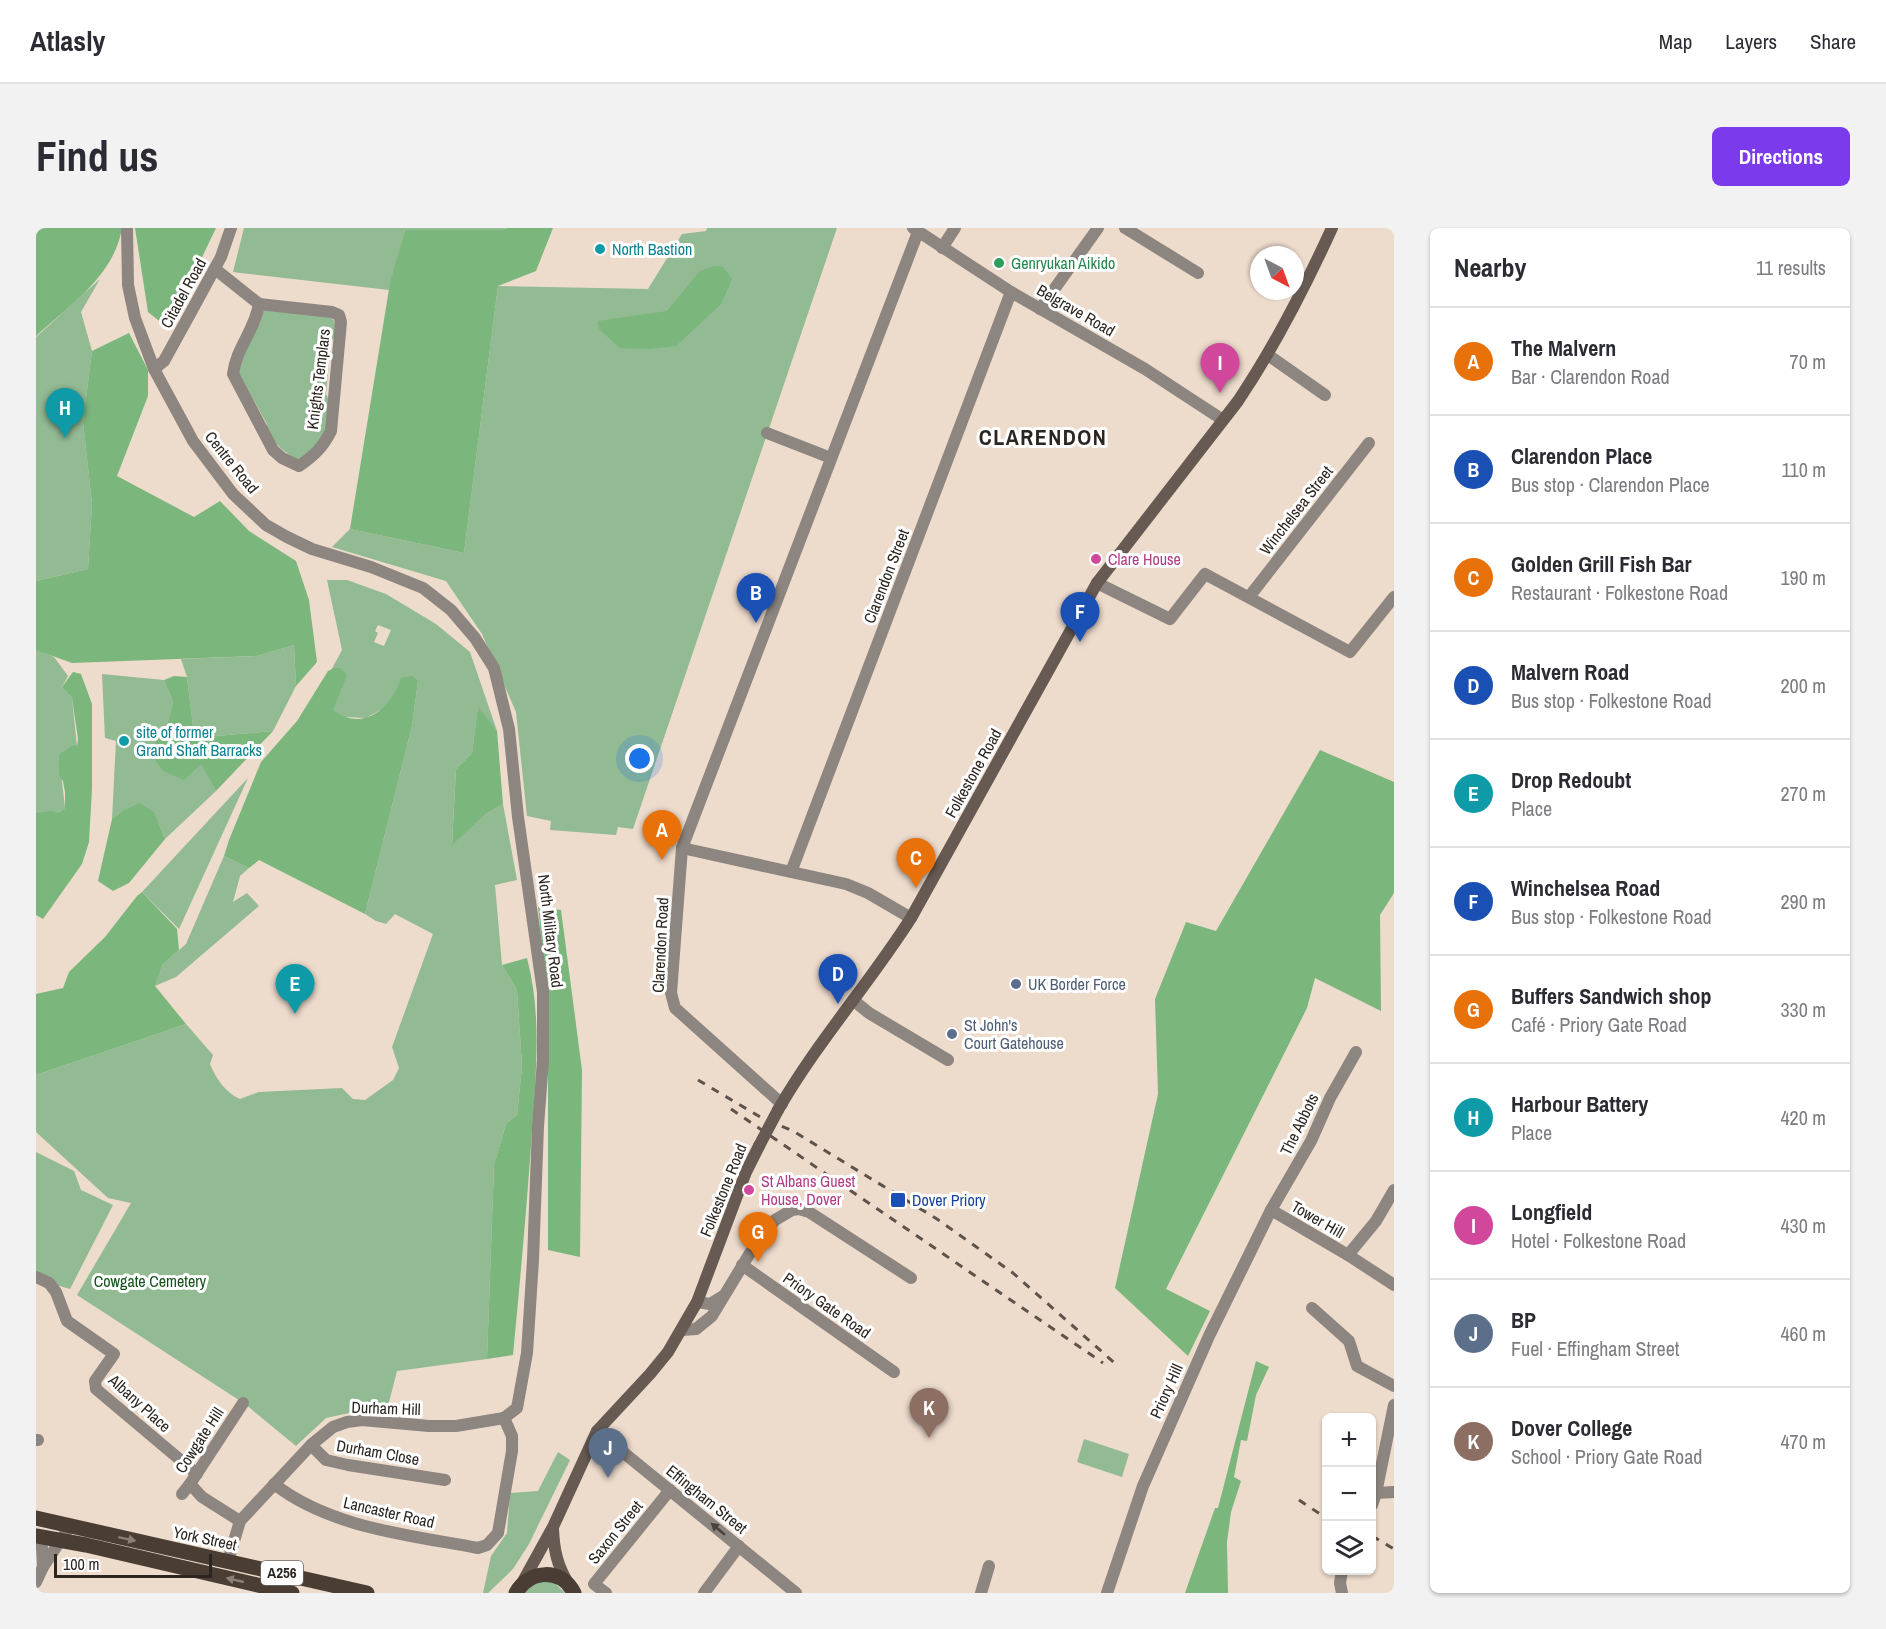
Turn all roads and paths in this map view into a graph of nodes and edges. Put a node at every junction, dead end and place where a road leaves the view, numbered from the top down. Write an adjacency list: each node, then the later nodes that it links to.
1 (127, 228): 15 (street, Centre Road)
2 (231, 228): 9 (street, Citadel Road)
3 (955, 228): 8 (street)
4 (1098, 228): 13 (street)
5 (1125, 228): 10 (street)
6 (1332, 228): 14 (main road, Folkestone Road)
7 (915, 230): 8 (street, Belgrave Road); 20 (street, Clarendon Road)
8 (942, 248): 11 (street, Belgrave Road)
9 (215, 269): 12 (street); 15 (street, Citadel Road)
10 (1198, 273)
11 (1011, 291): 13 (street, Belgrave Road); 26 (street, Clarendon Street)
12 (259, 304): 12 (street, Knights Templars)
13 (1040, 309): 17 (street, Belgrave Road)
14 (1268, 355): 16 (street); 17 (main road, Folkestone Road)
15 (154, 369): 21 (street, Centre Road)
16 (1325, 394)
17 (1224, 420): 22 (main road, Folkestone Road)
18 (767, 433): 20 (street)
19 (1369, 443): 23 (street, Winchelsea Street)
20 (831, 458): 25 (street, Clarendon Road)
21 (312, 549): 47 (street, North Military Road)
22 (1097, 583): 23 (street); 27 (main road, Folkestone Road)
23 (1250, 597): 24 (street)
24 (1394, 597)
25 (682, 848): 26 (street); 31 (street, Clarendon Road)
26 (791, 872): 27 (street)
27 (911, 918): 28 (main road, Folkestone Road)
28 (853, 1000): 30 (street); 31 (main road, Folkestone Road)
29 (1356, 1052): 33 (street, The Abbots)
30 (948, 1060)
31 (780, 1107): 40 (main road, Folkestone Road, bridge)
32 (1394, 1190): 34 (street, Tower Hill)
33 (1271, 1210): 34 (street, Tower Hill); 79 (street, Priory Hill)
34 (1348, 1255): 38 (street, Tower Hill)
35 (742, 1265): 37 (street); 39 (street); 43 (street, Priory Gate Road)
36 (36, 1276): 52 (street, Albany Place)
37 (910, 1278)
38 (1394, 1286)
39 (723, 1296): 40 (street); 42 (street)
40 (697, 1302): 42 (main road, Folkestone Road)
41 (1312, 1308): 44 (street)
42 (682, 1330): 49 (main road, Folkestone Road)
43 (894, 1372)
44 (1394, 1386)
45 (243, 1402): 52 (street, Cowgate Hill)
46 (1394, 1406): 48 (street)
47 (504, 1418): 50 (street, Durham Hill); 53 (street, Lancaster Road)
48 (1392, 1419): 55 (street)
49 (597, 1431): 54 (street, Effingham Street); 61 (main road, Folkestone Road)
50 (311, 1445): 51 (street, Durham Close); 53 (street, Durham Hill)
51 (445, 1480)
52 (190, 1484): 59 (street)
53 (274, 1484): 59 (street, Durham Hill)
54 (670, 1490): 64 (street, Effingham Street, one-way to 54); 75 (street, Saxon Street)
55 (1376, 1490)
56 (1394, 1492): 57 (street)
57 (1376, 1498)
58 (36, 1518): 60 (main road, York Street / A256)
59 (240, 1521): 65 (street, Durham Hill)
60 (70, 1526): 63 (street); 65 (main road, York Street / A256, one-way to 65)
61 (553, 1527): 70 (main road); 71 (main road, Folkestone Road)
62 (36, 1536): 63 (main road, York Street / A256); 67 (street)
63 (59, 1542): 67 (street); 73 (main road, York Street / A256, one-way to 63)
64 (739, 1546): 76 (street); 77 (street, Effingham Street)
65 (228, 1561): 72 (main road, York Street / A256)
66 (989, 1566): 78 (street)
67 (43, 1567): 69 (street)
68 (1341, 1575): 80 (street)
69 (36, 1582)
70 (571, 1588): 71 (main road)
71 (519, 1589)
72 (335, 1590): 74 (main road, York Street / A256)
73 (292, 1593)
74 (367, 1593)
75 (606, 1593)
76 (704, 1593)
77 (796, 1593)
78 (981, 1593)
79 (1107, 1593)
80 (1342, 1593)

